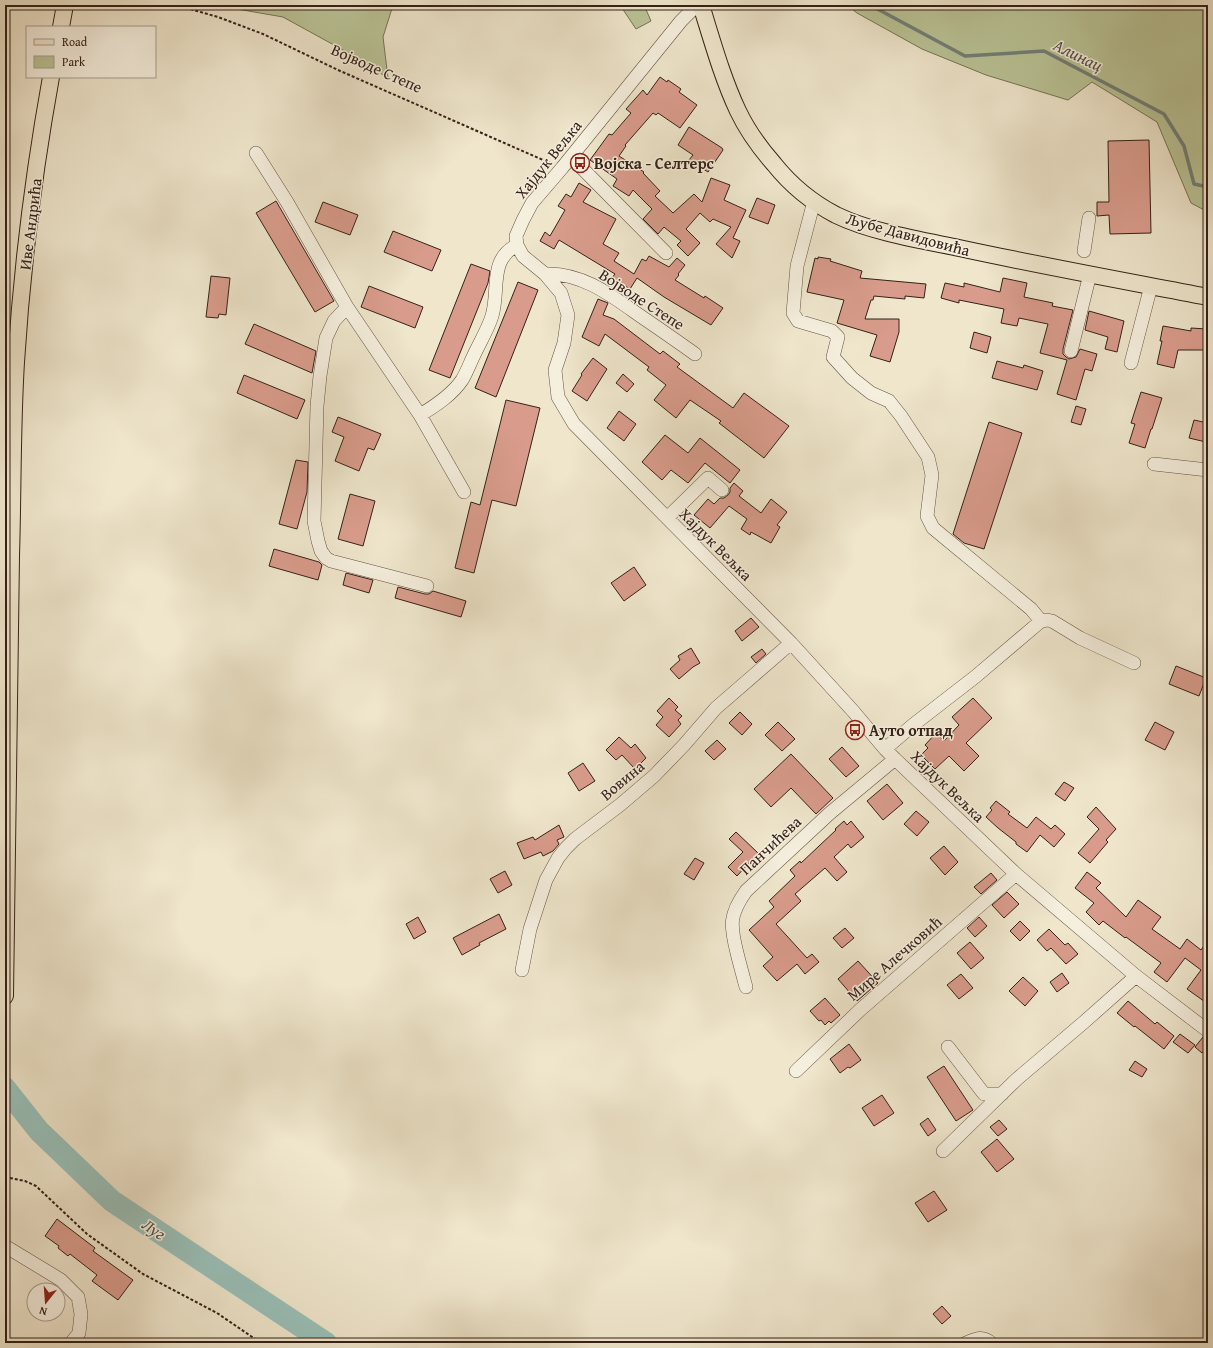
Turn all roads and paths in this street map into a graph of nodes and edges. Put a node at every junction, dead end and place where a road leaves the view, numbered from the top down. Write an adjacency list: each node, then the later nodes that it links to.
1 (65, 5): 5 (main road)
2 (176, 5): 9 (path, Војводе Степе)
3 (697, 5): 8 (street, Хајдук Вељка)
4 (701, 5): 10 (main road, Љубе Давидовића)
5 (61, 26)
6 (51, 78): 39 (main road, Иве Андрића)
7 (256, 153): 19 (street)
8 (571, 157): 9 (street, Хајдук Вељка); 14 (street)
9 (562, 168): 12 (street, Хајдук Вељка)
10 (814, 201): 16 (main road, Љубе Давидовића); 30 (street)
11 (1089, 218): 13 (street)
12 (517, 245): 15 (street, Хајдук Вељка); 23 (street)
13 (1084, 251)
14 (666, 253)
15 (545, 274): 21 (street, Војводе Степе); 28 (street, Хајдук Вељка)
16 (1090, 274): 17 (main road, Љубе Давидовића); 20 (street)
17 (1151, 286): 18 (main road, Љубе Давидовића); 22 (street)
18 (1208, 297)
19 (347, 307): 23 (street); 29 (street)
20 (1071, 351)
21 (695, 354)
22 (1131, 363)
23 (420, 415): 27 (street)
24 (1154, 464): 25 (street)
25 (1208, 470)
26 (722, 490): 28 (street)
27 (464, 492)
28 (667, 518): 31 (street, Хајдук Вељка)
29 (427, 586)
30 (1041, 621): 32 (street); 33 (street)
31 (791, 644): 33 (street, Хајдук Вељка); 36 (street, Вовина)
32 (1134, 663)
33 (885, 749): 34 (street, Хајдук Вељка)
34 (895, 759): 35 (street, Хајдук Вељка); 38 (street, Панчићева)
35 (1016, 874): 37 (street, Хајдук Вељка); 42 (street, Мире Алечковић)
36 (522, 970)
37 (1136, 976): 40 (street, Хајдук Вељка); 43 (street)
38 (746, 987)
39 (5, 996)
40 (1208, 1031)
41 (948, 1047): 43 (street)
42 (796, 1071)
43 (1002, 1094): 44 (street)
44 (943, 1152)
45 (5, 1177): 49 (path)
46 (5, 1246): 48 (street)
47 (987, 1341): 50 (street)
48 (71, 1343)
49 (261, 1343)
50 (966, 1343)

